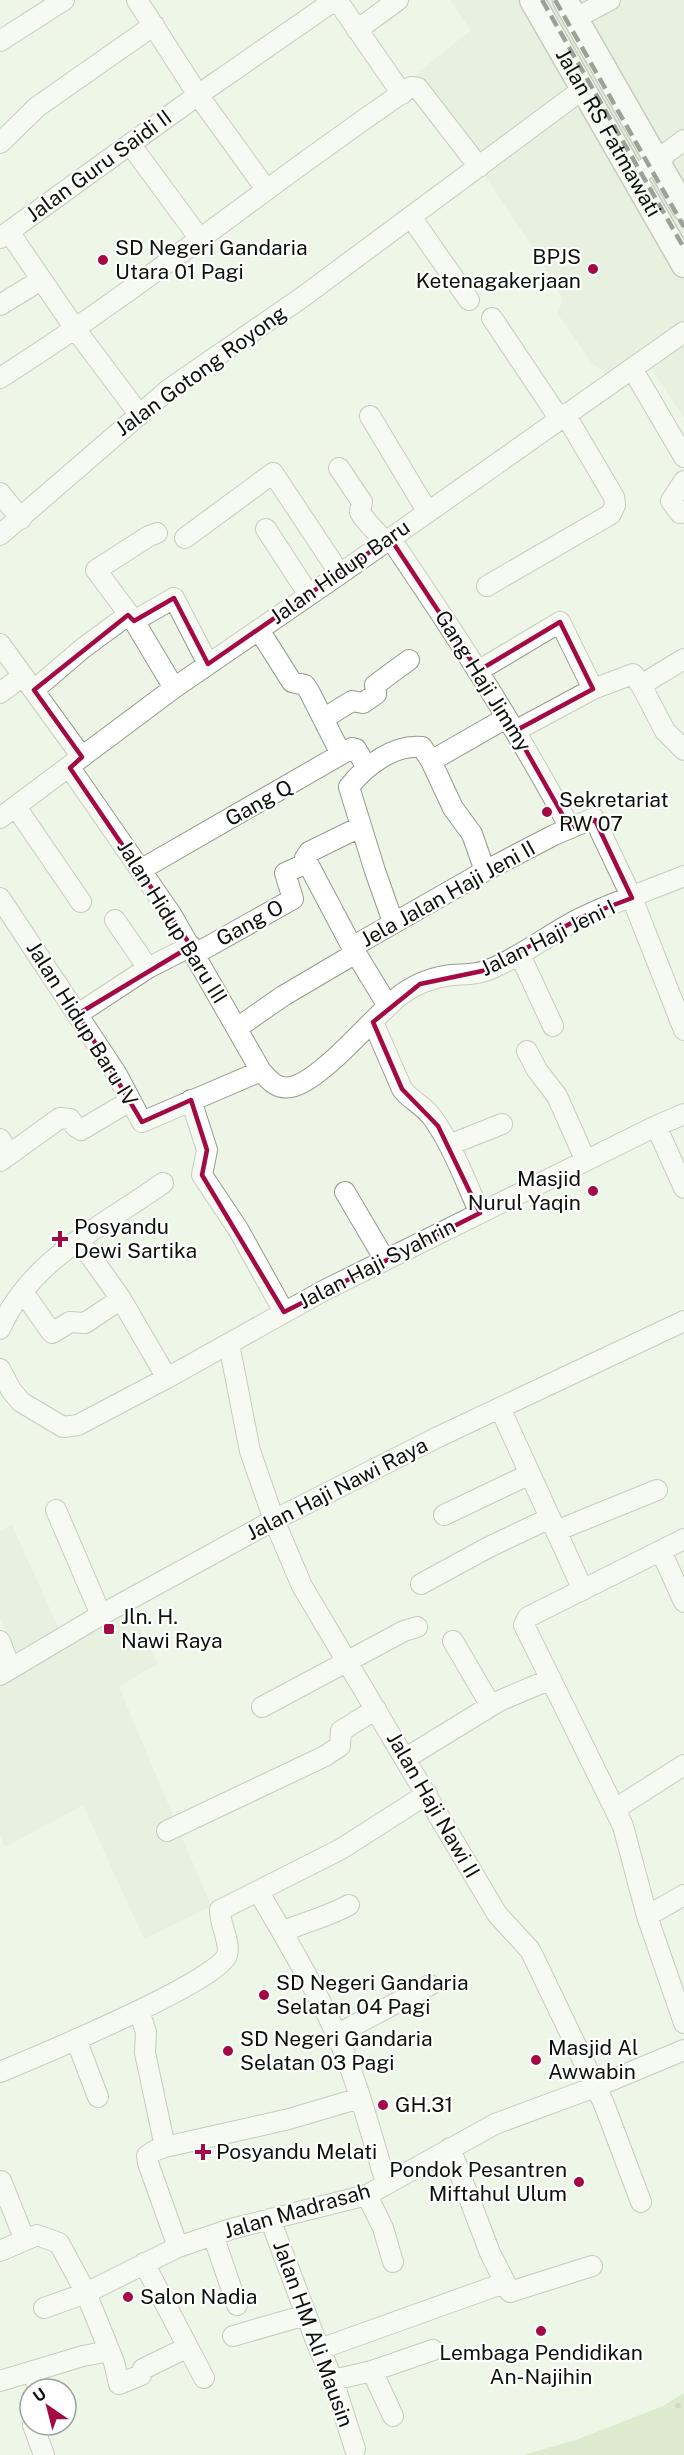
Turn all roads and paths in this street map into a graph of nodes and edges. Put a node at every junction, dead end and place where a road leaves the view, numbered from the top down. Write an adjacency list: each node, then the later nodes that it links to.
1 (64, 0): 10 (street)
2 (137, 0): 8 (street)
3 (336, 0): 9 (street); 13 (street, Jalan Guru Saidi II)
4 (398, 0): 9 (street)
5 (532, 0): 11 (main road, Jalan RS Fatmawati)
6 (610, 0): 7 (street)
7 (571, 9): 17 (main road, Jalan RS Fatmawati)
8 (154, 25): 13 (street); 15 (street)
9 (357, 30): 12 (street)
10 (0, 41)
11 (583, 89): 18 (street, Jalan Gotong Royong); 19 (main road, Jalan RS Fatmawati)
12 (402, 94): 18 (street); 20 (street)
13 (198, 95): 16 (street, Jalan Guru Saidi II); 20 (street)
14 (684, 140): 17 (street)
15 (0, 143)
16 (130, 144): 23 (street, Jalan Guru Saidi II); 24 (street)
17 (657, 161): 19 (street); 21 (main road, Jalan RS Fatmawati)
18 (479, 167): 22 (street, Jalan Gotong Royong)
19 (633, 178): 25 (main road, Jalan RS Fatmawati)
20 (266, 189): 24 (street)
21 (684, 208)
22 (411, 217): 27 (street); 34 (street, Jalan Gotong Royong)
23 (4, 235): 26 (street)
24 (200, 239): 30 (street)
25 (684, 266)
26 (41, 280): 28 (street); 30 (street)
27 (469, 300)
28 (0, 306)
29 (488, 321): 36 (street)
30 (76, 330): 32 (street); 34 (street)
31 (684, 332): 33 (street, Jalan Hidup Baru)
32 (3, 369)
33 (633, 370): 36 (street, Jalan Hidup Baru); 37 (street)
34 (139, 414): 43 (street, Jalan Gotong Royong)
35 (370, 416): 41 (street)
36 (558, 419): 41 (street, Jalan Hidup Baru); 50 (street)
37 (684, 457)
38 (339, 468): 48 (street, Gang Haji Jimmy)
39 (684, 481): 42 (street)
40 (0, 493): 43 (street)
41 (427, 511): 48 (street, Jalan Hidup Baru)
42 (680, 513)
43 (21, 519): 46 (street, Jalan Gotong Royong)
44 (266, 529): 51 (street)
45 (157, 534): 52 (street)
46 (0, 535)
47 (186, 538): 49 (street)
48 (387, 540): 49 (street, Jalan Hidup Baru); 58 (street, Gang Haji Jimmy)
49 (340, 574): 51 (street, Jalan Hidup Baru)
50 (487, 586)
51 (309, 595): 53 (street, Jalan Hidup Baru)
52 (131, 618): 57 (street); 59 (street); 61 (street)
53 (259, 630): 57 (street, Jalan Hidup Baru); 64 (street)
54 (0, 644): 59 (street, Jalan Hidup Baru III)
55 (684, 659): 60 (street)
56 (410, 660): 64 (street)
57 (208, 664): 61 (street, Jalan Hidup Baru)
58 (478, 670): 62 (street); 65 (street, Gang Haji Jimmy)
59 (29, 683): 63 (street); 69 (street, Jalan Hidup Baru III)
60 (642, 685): 62 (street); 66 (street)
61 (174, 688): 69 (street, Jalan Hidup Baru)
62 (593, 689): 65 (street)
63 (0, 693)
64 (323, 719): 67 (street)
65 (511, 724): 68 (street); 73 (street, Gang Haji Jimmy)
66 (684, 750)
67 (340, 754): 70 (street); 75 (street, Gang Q)
68 (431, 761): 70 (street); 76 (street)
69 (76, 763): 71 (street, Jalan Hidup Baru); 75 (street, Jalan Hidup Baru III)
70 (367, 768): 72 (street)
71 (8, 813): 80 (street)
72 (360, 827): 74 (street); 82 (street)
73 (570, 828): 76 (street, Jela Jalan Haji Jeni II); 79 (street, Jela Jalan Haji Jeni II)
74 (307, 863): 83 (street, Gang O); 84 (street)
75 (142, 869): 83 (street, Jalan Hidup Baru III)
76 (485, 871): 82 (street, Jela Jalan Haji Jeni II)
77 (684, 876): 79 (street, Jalan Haji Jeni I)
78 (0, 897): 88 (street, Jalan Hidup Baru IV)
79 (632, 898): 85 (street, Jalan Haji Jeni I); 92 (street)
80 (81, 902)
81 (115, 921): 86 (street)
82 (393, 922): 84 (street, Jela Jalan Haji Jeni II)
83 (193, 950): 86 (street); 91 (street, Jalan Hidup Baru III)
84 (354, 950): 87 (street); 91 (street, Jela Jalan Haji Jeni II)
85 (520, 955): 87 (street, Jalan Haji Jeni I); 90 (street)
86 (148, 968): 88 (street)
87 (388, 1006): 89 (street, Jalan Haji Jeni I)
88 (78, 1014): 96 (street, Jalan Hidup Baru IV)
89 (373, 1022): 94 (street, Jalan Haji Jeni I); 100 (street)
90 (553, 1026)
91 (237, 1028): 94 (street, Jalan Hidup Baru III)
92 (684, 1030)
93 (527, 1051): 102 (street)
94 (265, 1075): 95 (street)
95 (191, 1100): 96 (street, Jalan Hidup Baru IV); 111 (street)
96 (130, 1101): 101 (street)
97 (684, 1114): 99 (street)
98 (502, 1124): 100 (street)
99 (656, 1126): 102 (street, Jalan Haji Syahrin); 104 (street)
100 (449, 1145): 106 (street)
101 (3, 1152)
102 (585, 1159): 106 (street, Jalan Haji Syahrin)
103 (162, 1183): 107 (street)
104 (684, 1188)
105 (345, 1192): 108 (street)
106 (480, 1213): 108 (street, Jalan Haji Syahrin)
107 (80, 1240): 109 (street); 110 (street)
108 (384, 1260): 111 (street, Jalan Haji Syahrin)
109 (22, 1292): 110 (street); 113 (street)
110 (121, 1299): 116 (street)
111 (284, 1312): 114 (street, Jalan Haji Syahrin)
112 (684, 1320): 117 (street, Jalan Haji Nawi Raya)
113 (0, 1329)
114 (229, 1344): 116 (street, Jalan Haji Syahrin); 122 (street)
115 (0, 1369): 116 (street, Jalan Haji Syahrin)
116 (167, 1378)
117 (500, 1408): 118 (street); 122 (street, Jalan Haji Nawi Raya)
118 (530, 1474): 121 (street); 123 (street)
119 (657, 1490): 123 (street)
120 (56, 1510): 129 (street)
121 (444, 1515)
122 (274, 1520): 129 (street, Jalan Haji Nawi Raya); 133 (street, Jalan Haji Nawi II)
123 (553, 1525): 126 (street); 127 (street)
124 (684, 1539): 125 (street)
125 (661, 1551): 127 (street); 128 (street)
126 (421, 1584)
127 (583, 1590): 135 (street)
128 (684, 1602)
129 (101, 1615): 134 (street, Jalan Haji Nawi Raya)
130 (417, 1627): 133 (street)
131 (0, 1641): 134 (street)
132 (453, 1641): 136 (street)
133 (348, 1663): 137 (street); 138 (street, Jalan Haji Nawi II)
134 (5, 1671)
135 (551, 1679): 136 (street); 142 (street)
136 (490, 1706): 139 (street)
137 (262, 1707)
138 (376, 1708): 139 (street, Jalan Haji Nawi II); 143 (street)
139 (406, 1758): 141 (street, Jalan Haji Nawi II)
140 (684, 1765): 142 (street)
141 (427, 1794): 144 (street); 158 (street, Jalan Haji Nawi II)
142 (615, 1809): 147 (street)
143 (167, 1831)
144 (258, 1891): 148 (street); 150 (street)
145 (684, 1895): 147 (street)
146 (349, 1905): 148 (street)
147 (647, 1916): 151 (street)
148 (282, 1932): 152 (street)
149 (430, 1986): 152 (street)
150 (139, 2011): 153 (street); 161 (street)
151 (684, 2023)
152 (336, 2035): 160 (street)
153 (76, 2039): 155 (street); 159 (street)
154 (684, 2050): 158 (street, Jalan Madrasah)
155 (0, 2072)
156 (0, 2078): 157 (street)
157 (0, 2084)
158 (595, 2087): 162 (street, Jalan Madrasah); 166 (street, Jalan Haji Nawi II)
159 (98, 2097)
160 (360, 2098): 161 (street); 164 (street)
161 (165, 2147): 170 (street)
162 (450, 2148): 164 (street, Jalan Madrasah); 175 (street)
163 (2, 2181): 169 (street)
164 (386, 2183): 165 (street, Jalan Madrasah)
165 (367, 2195): 167 (street, Jalan Madrasah); 173 (street)
166 (641, 2202)
167 (270, 2219): 168 (street, Jalan Madrasah); 179 (street, Jalan HM Ali Mausin)
168 (213, 2235): 170 (street, Jalan Madrasah); 177 (street)
169 (25, 2240): 171 (street); 176 (street)
170 (178, 2247): 172 (street, Jalan Madrasah)
171 (0, 2251)
172 (144, 2262): 176 (street, Jalan Madrasah); 181 (street)
173 (393, 2262)
174 (592, 2266): 175 (street)
175 (507, 2288): 182 (street)
176 (86, 2293): 178 (street, Jalan Madrasah); 184 (street)
177 (237, 2305)
178 (44, 2308)
179 (306, 2315): 180 (street); 182 (street, Jalan HM Ali Mausin)
180 (233, 2336)
181 (186, 2348): 184 (street); 187 (street)
182 (320, 2349): 189 (street, Jalan HM Ali Mausin)
183 (433, 2350): 185 (street)
184 (111, 2356): 186 (street)
185 (372, 2371): 189 (street); 191 (street)
186 (44, 2377)
187 (204, 2378)
188 (18, 2380): 190 (street)
189 (333, 2380): 193 (street, Jalan HM Ali Mausin)
190 (0, 2381)
191 (393, 2416)
192 (37, 2437): 194 (street)
193 (355, 2449)
194 (44, 2455)

